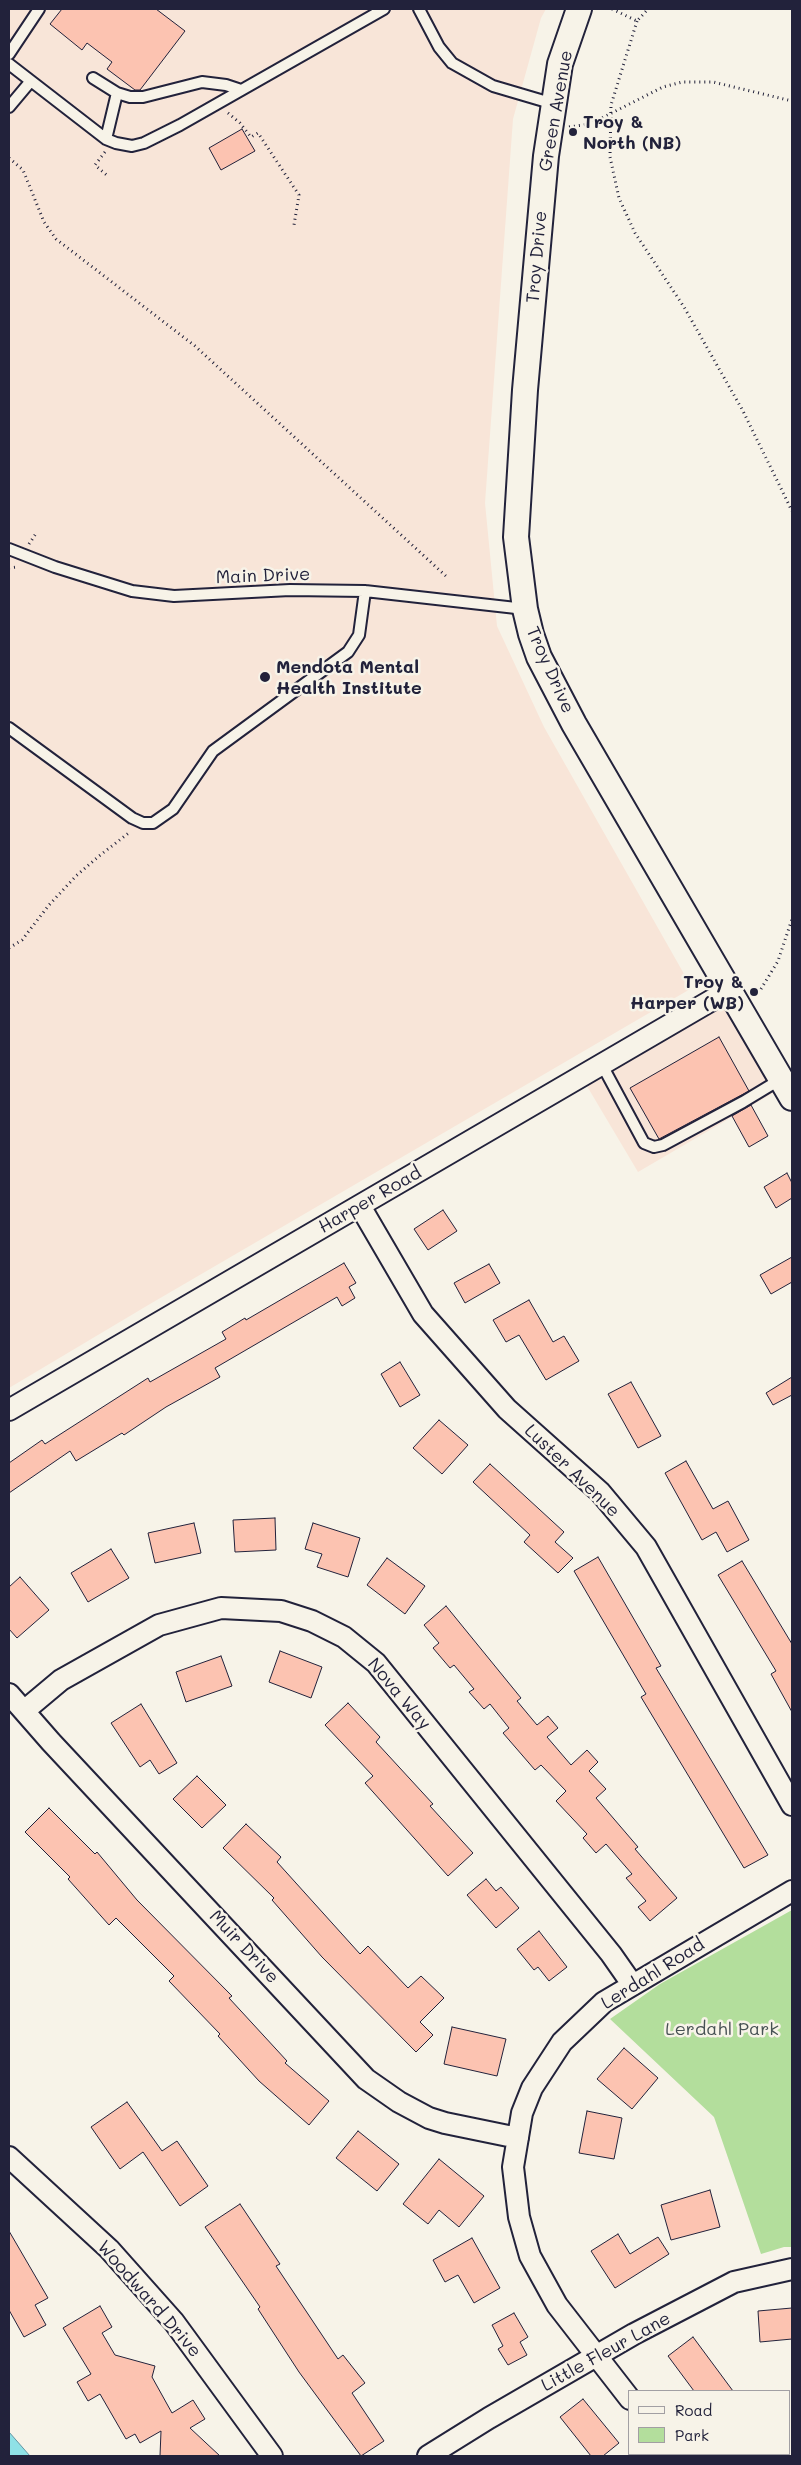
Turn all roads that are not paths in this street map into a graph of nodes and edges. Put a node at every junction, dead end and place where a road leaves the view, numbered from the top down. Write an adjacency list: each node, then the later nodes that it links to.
1 (39, 9): 5 (lane)
2 (384, 9): 9 (lane)
3 (419, 9): 12 (lane)
4 (579, 9): 12 (street, Green Avenue)
5 (9, 54)
6 (9, 64): 8 (lane)
7 (93, 78): 10 (lane)
8 (30, 82): 11 (lane); 13 (lane)
9 (241, 90): 10 (lane); 13 (lane)
10 (117, 93): 13 (lane)
11 (9, 107)
12 (552, 115): 14 (street, Green Avenue)
13 (110, 140)
14 (544, 184): 17 (street, Troy Drive)
15 (9, 549): 16 (lane, Main Drive)
16 (365, 591): 17 (lane, Main Drive); 18 (lane)
17 (524, 609): 19 (street, Troy Drive)
18 (9, 728)
19 (730, 989): 20 (street, Harper Road); 21 (street, Troy Drive)
20 (601, 1063): 21 (lane); 22 (street, Harper Road)
21 (787, 1088)
22 (360, 1206): 23 (street, Harper Road); 26 (street, Luster Avenue)
23 (9, 1410)
24 (9, 1694): 25 (street, Muir Drive)
25 (24, 1711): 28 (street, Nova Way); 29 (street, Muir Drive)
26 (792, 1805)
27 (792, 1892): 28 (street, Lerdahl Road)
28 (632, 1984): 29 (street, Lerdahl Road)
29 (518, 2138): 32 (street, Lerdahl Road)
30 (9, 2157): 34 (street, Woodward Drive)
31 (792, 2269): 32 (street, Little Fleur Lane)
32 (596, 2357): 33 (street, Lerdahl Road); 35 (street, Little Fleur Lane)
33 (628, 2397)
34 (272, 2456)
35 (428, 2456)

